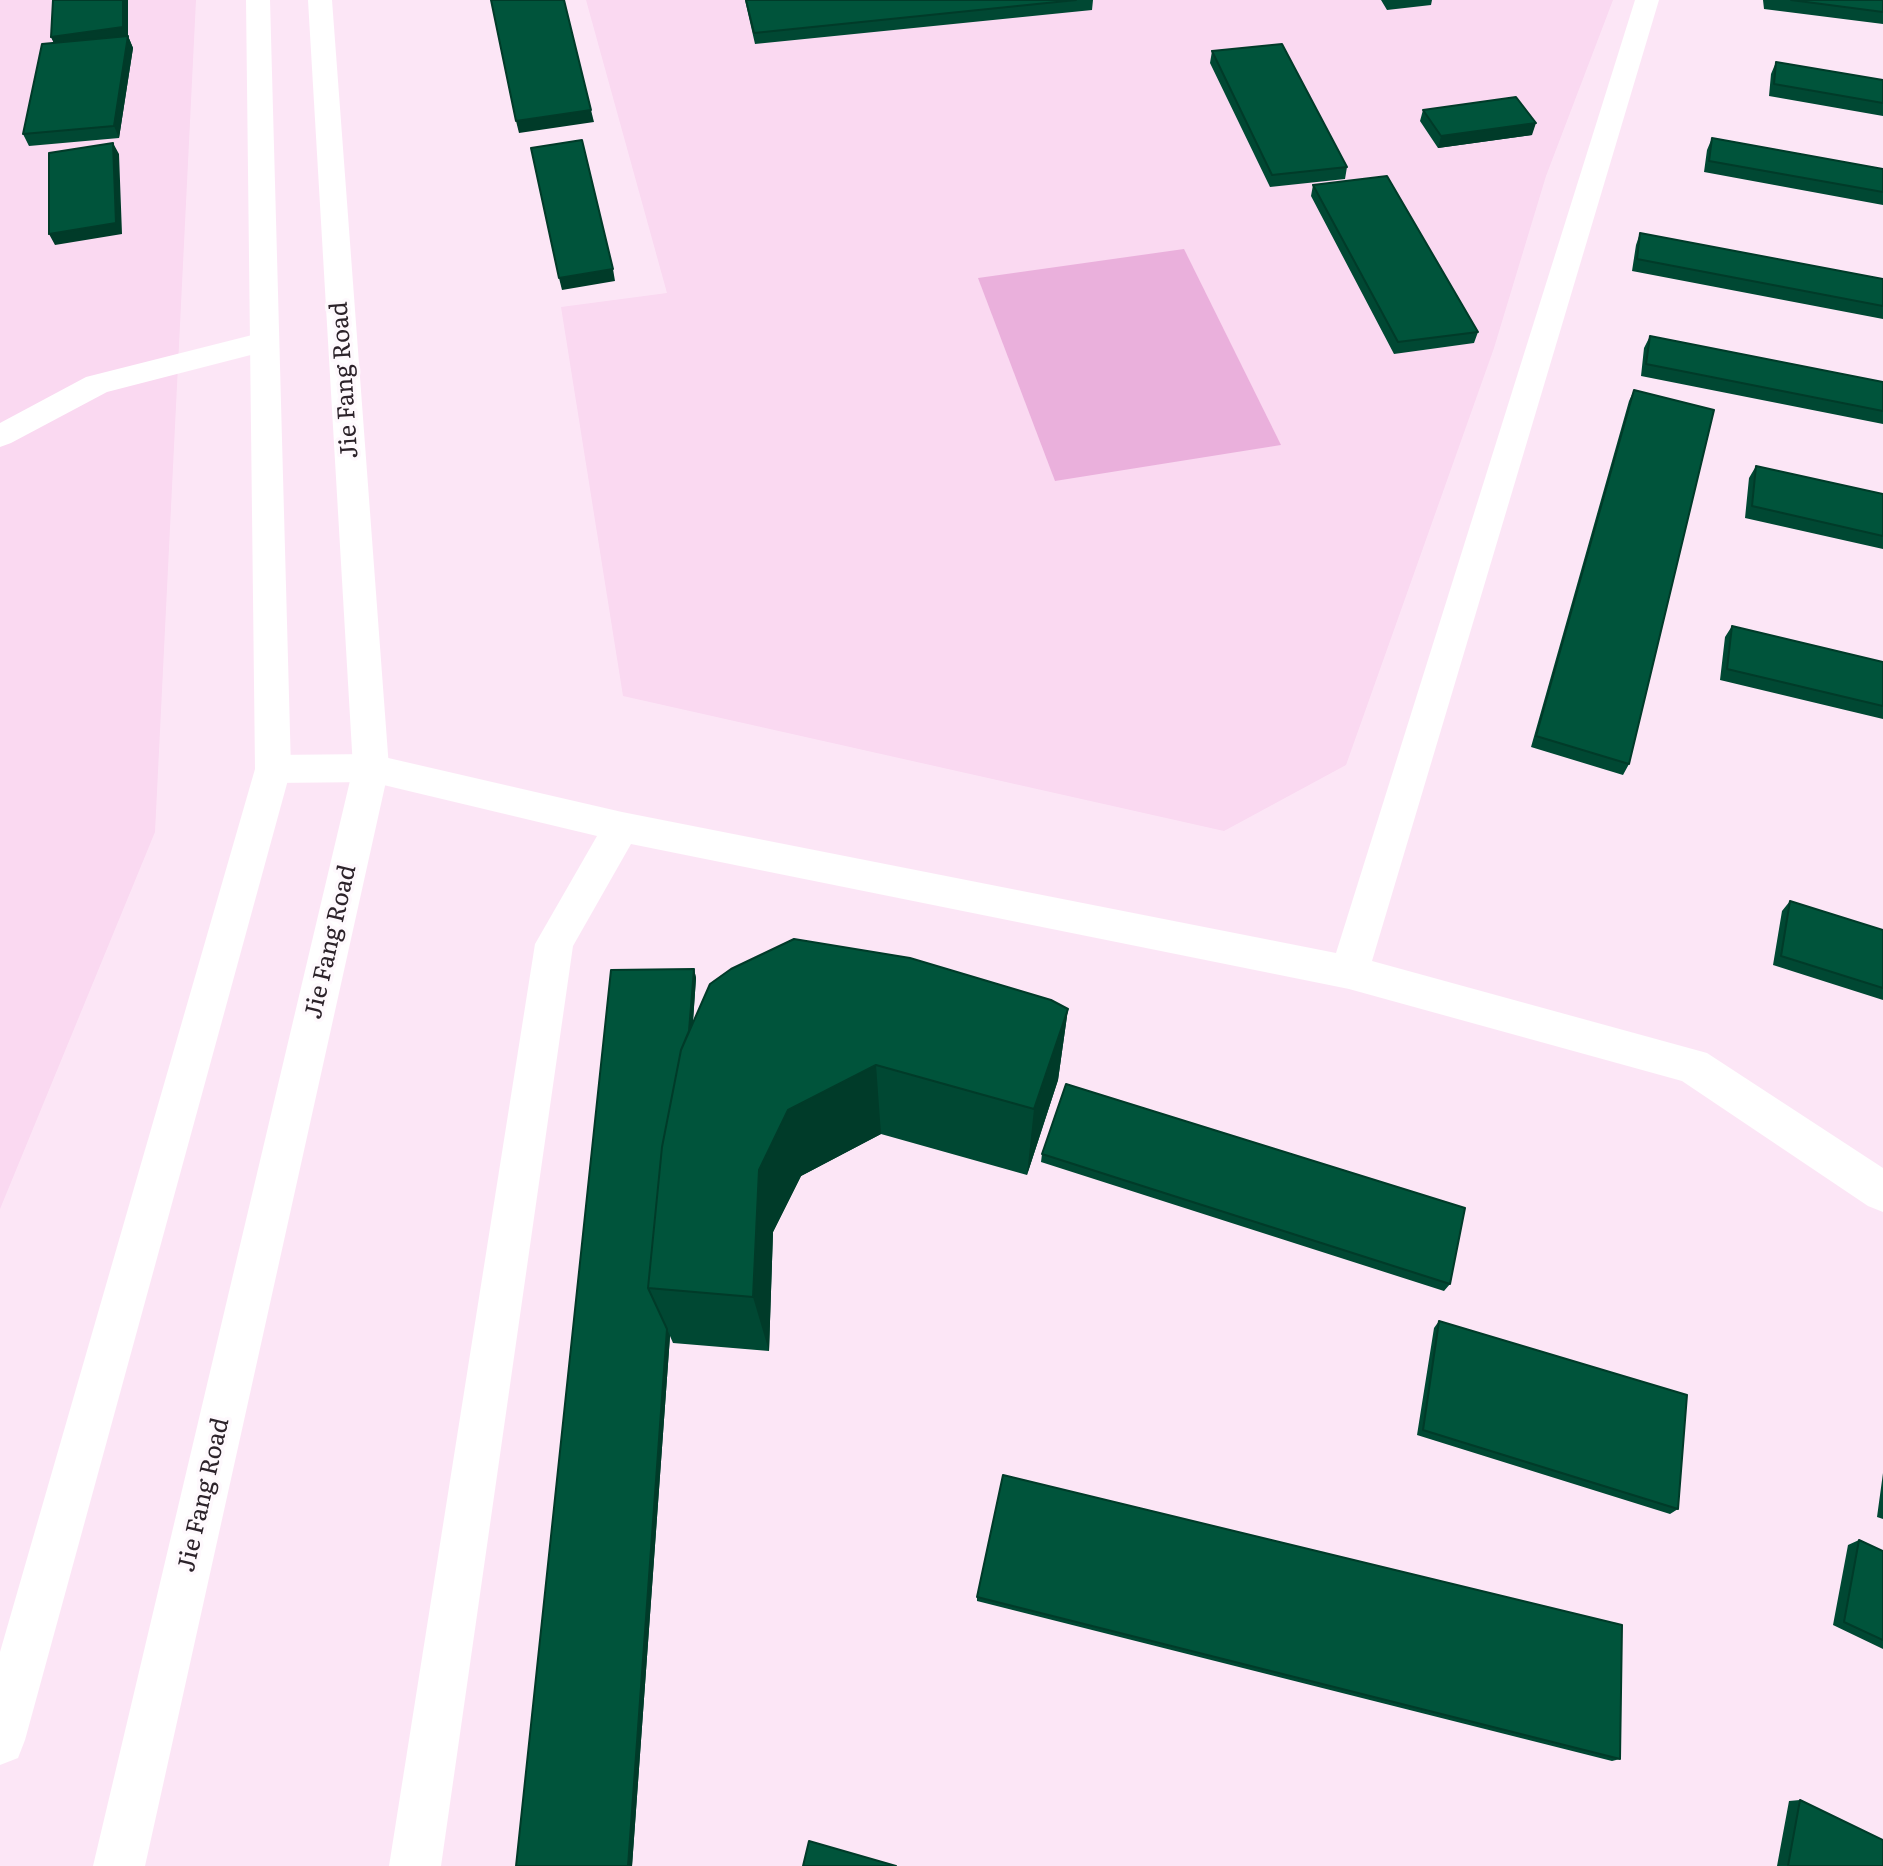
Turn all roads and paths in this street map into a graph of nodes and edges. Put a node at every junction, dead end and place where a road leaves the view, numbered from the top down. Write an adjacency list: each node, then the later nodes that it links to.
1 (257, 0): 4 (main road)
2 (320, 0): 6 (main road, Jie Fang Road)
3 (1647, 0): 9 (main road)
4 (264, 342): 5 (main road); 7 (main road)
5 (0, 436)
6 (371, 768): 7 (main road); 8 (main road); 12 (main road, Jie Fang Road)
7 (274, 769): 11 (main road)
8 (622, 827): 9 (main road); 13 (main road)
9 (1349, 972): 10 (main road)
10 (1883, 1192)
11 (0, 1740)
12 (118, 1866)
13 (415, 1866)

